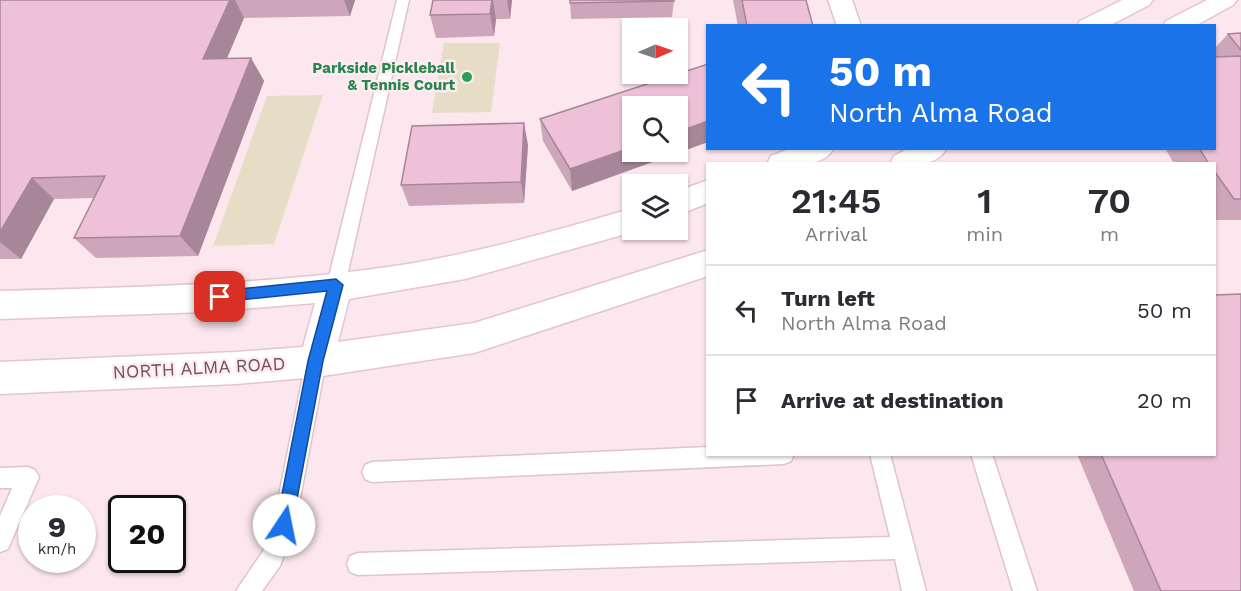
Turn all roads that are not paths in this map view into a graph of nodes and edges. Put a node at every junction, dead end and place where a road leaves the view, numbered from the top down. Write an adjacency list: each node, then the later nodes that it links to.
1 (403, 0): 16 (lane)
2 (840, 0): 5 (main road)
3 (1141, 0): 6 (main road)
4 (1225, 0): 7 (main road)
5 (848, 24)
6 (1093, 24)
7 (1179, 24)
8 (815, 150): 10 (main road)
9 (929, 150): 11 (main road)
10 (786, 162)
11 (908, 162)
12 (706, 192): 13 (main road)
13 (688, 199)
14 (622, 223): 16 (main road)
15 (706, 264): 18 (main road, NORTH ALMA ROAD)
16 (336, 285): 17 (main road); 18 (main road)
17 (0, 305)
18 (316, 361): 19 (main road, NORTH ALMA ROAD); 28 (lane)
19 (0, 378)
20 (738, 456): 23 (lane)
21 (881, 456): 26 (lane)
22 (982, 456): 30 (lane)
23 (372, 472)
24 (0, 478): 25 (lane)
25 (0, 541)
26 (904, 548): 27 (lane); 29 (lane)
27 (358, 564)
28 (248, 591)
29 (915, 591)
30 (1026, 591)

